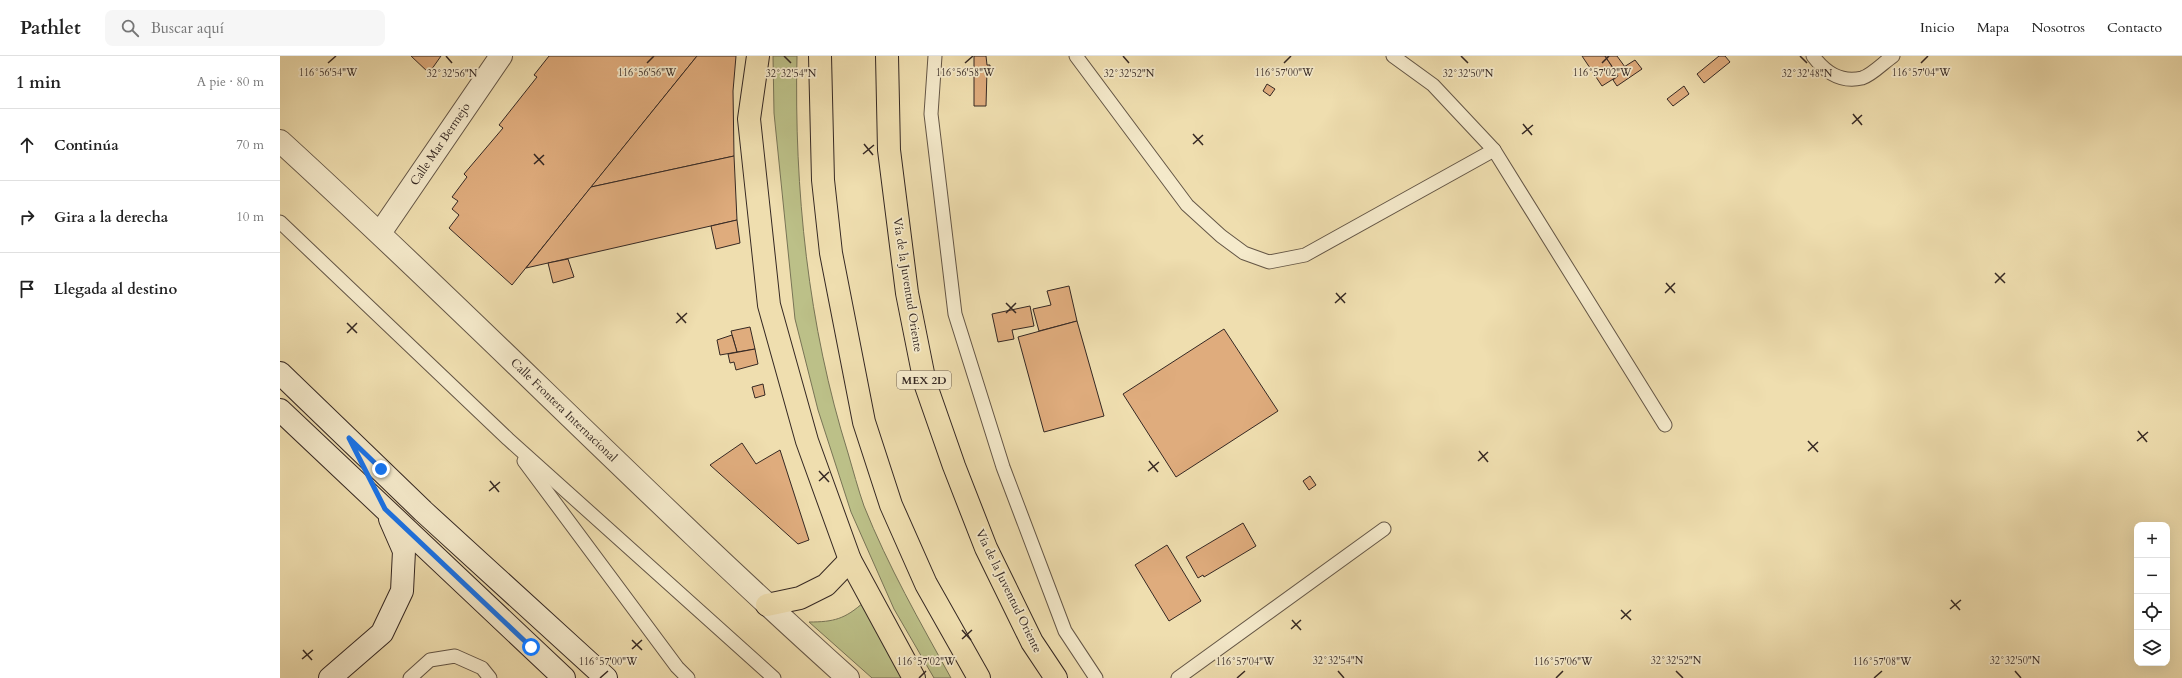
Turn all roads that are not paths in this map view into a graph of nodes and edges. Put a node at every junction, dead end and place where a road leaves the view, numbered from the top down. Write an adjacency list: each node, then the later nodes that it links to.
1 (501, 56): 13 (street, Calle Mar Bermejo)
2 (758, 56): 21 (highway)
3 (820, 56): 32 (highway)
4 (887, 56): 33 (highway, Vía de la Juventud Oriente / MEX 2D)
5 (935, 56): 34 (lane)
6 (1076, 56): 11 (lane)
7 (1393, 56): 11 (lane)
8 (1813, 56): 9 (lane)
9 (1893, 56)
10 (280, 141): 13 (street, Calle Frontera Internacional)
11 (1494, 150): 16 (lane)
12 (280, 222): 18 (lane)
13 (380, 233): 22 (street, Calle Frontera Internacional)
14 (280, 374): 17 (street)
15 (280, 410): 19 (street)
16 (1665, 425)
17 (349, 438): 19 (street); 27 (street)
18 (508, 439): 28 (lane); 29 (lane)
19 (385, 509): 23 (street); 26 (street)
20 (1384, 529): 35 (lane)
21 (850, 560): 22 (highway); 31 (highway)
22 (767, 605): 30 (street, Calle Frontera Internacional)
23 (330, 678)
24 (410, 678): 25 (lane)
25 (490, 678)
26 (564, 678)
27 (606, 678)
28 (688, 678)
29 (774, 678)
30 (848, 678)
31 (914, 678)
32 (978, 678)
33 (1056, 678)
34 (1096, 678)
35 (1178, 678)

